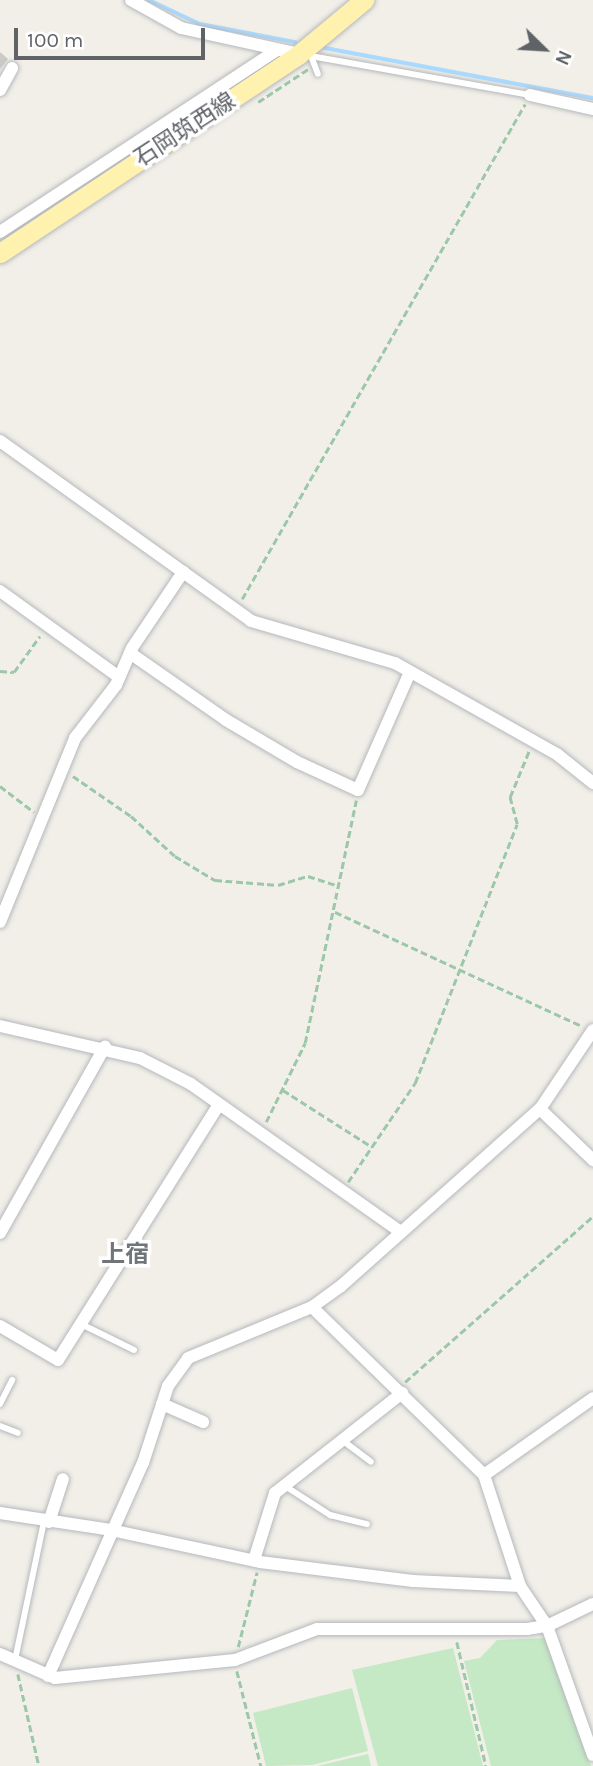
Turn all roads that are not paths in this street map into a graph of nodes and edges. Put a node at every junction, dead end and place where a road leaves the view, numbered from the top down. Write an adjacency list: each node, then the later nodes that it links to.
1 (131, 0): 3 (street)
2 (365, 0): 4 (main road, 石岡筑西線)
3 (277, 50): 4 (street); 10 (street)
4 (305, 55): 6 (lane); 8 (lane); 11 (main road, 石岡筑西線)
5 (12, 68): 7 (street)
6 (318, 74)
7 (0, 90)
8 (530, 95): 9 (street)
9 (593, 109)
10 (0, 233)
11 (0, 253)
12 (0, 441): 13 (street)
13 (183, 572): 15 (street); 16 (street)
14 (0, 591): 17 (street)
15 (130, 653): 16 (street); 17 (street)
16 (410, 672): 18 (street)
17 (120, 677): 19 (street)
18 (593, 783)
19 (0, 922)
20 (0, 1026): 22 (street)
21 (592, 1033): 24 (street)
22 (105, 1047): 23 (street); 27 (street)
23 (219, 1104): 26 (street); 29 (street)
24 (540, 1109): 25 (street); 26 (street)
25 (593, 1160)
26 (401, 1232): 28 (street)
27 (0, 1233)
28 (312, 1307): 33 (street); 36 (street)
29 (81, 1324): 30 (street); 31 (lane)
30 (0, 1326)
31 (134, 1349)
32 (12, 1380): 35 (lane)
33 (400, 1391): 40 (street); 42 (street)
34 (593, 1398): 42 (street)
35 (0, 1404)
36 (162, 1404): 37 (street); 48 (street)
37 (203, 1422)
38 (0, 1426): 39 (lane)
39 (18, 1433)
40 (340, 1438): 41 (lane); 44 (street)
41 (371, 1462)
42 (484, 1475): 50 (street)
43 (63, 1479): 46 (street)
44 (283, 1485): 47 (lane); 49 (street)
45 (0, 1513): 46 (street)
46 (47, 1521): 48 (street); 54 (lane)
47 (368, 1524)
48 (111, 1530): 49 (street); 55 (street)
49 (257, 1561): 50 (street)
50 (520, 1586): 52 (street)
51 (593, 1605): 52 (street)
52 (547, 1626): 55 (street); 56 (street)
53 (0, 1654): 54 (street)
54 (17, 1663): 55 (street)
55 (48, 1676)
56 (593, 1755)

